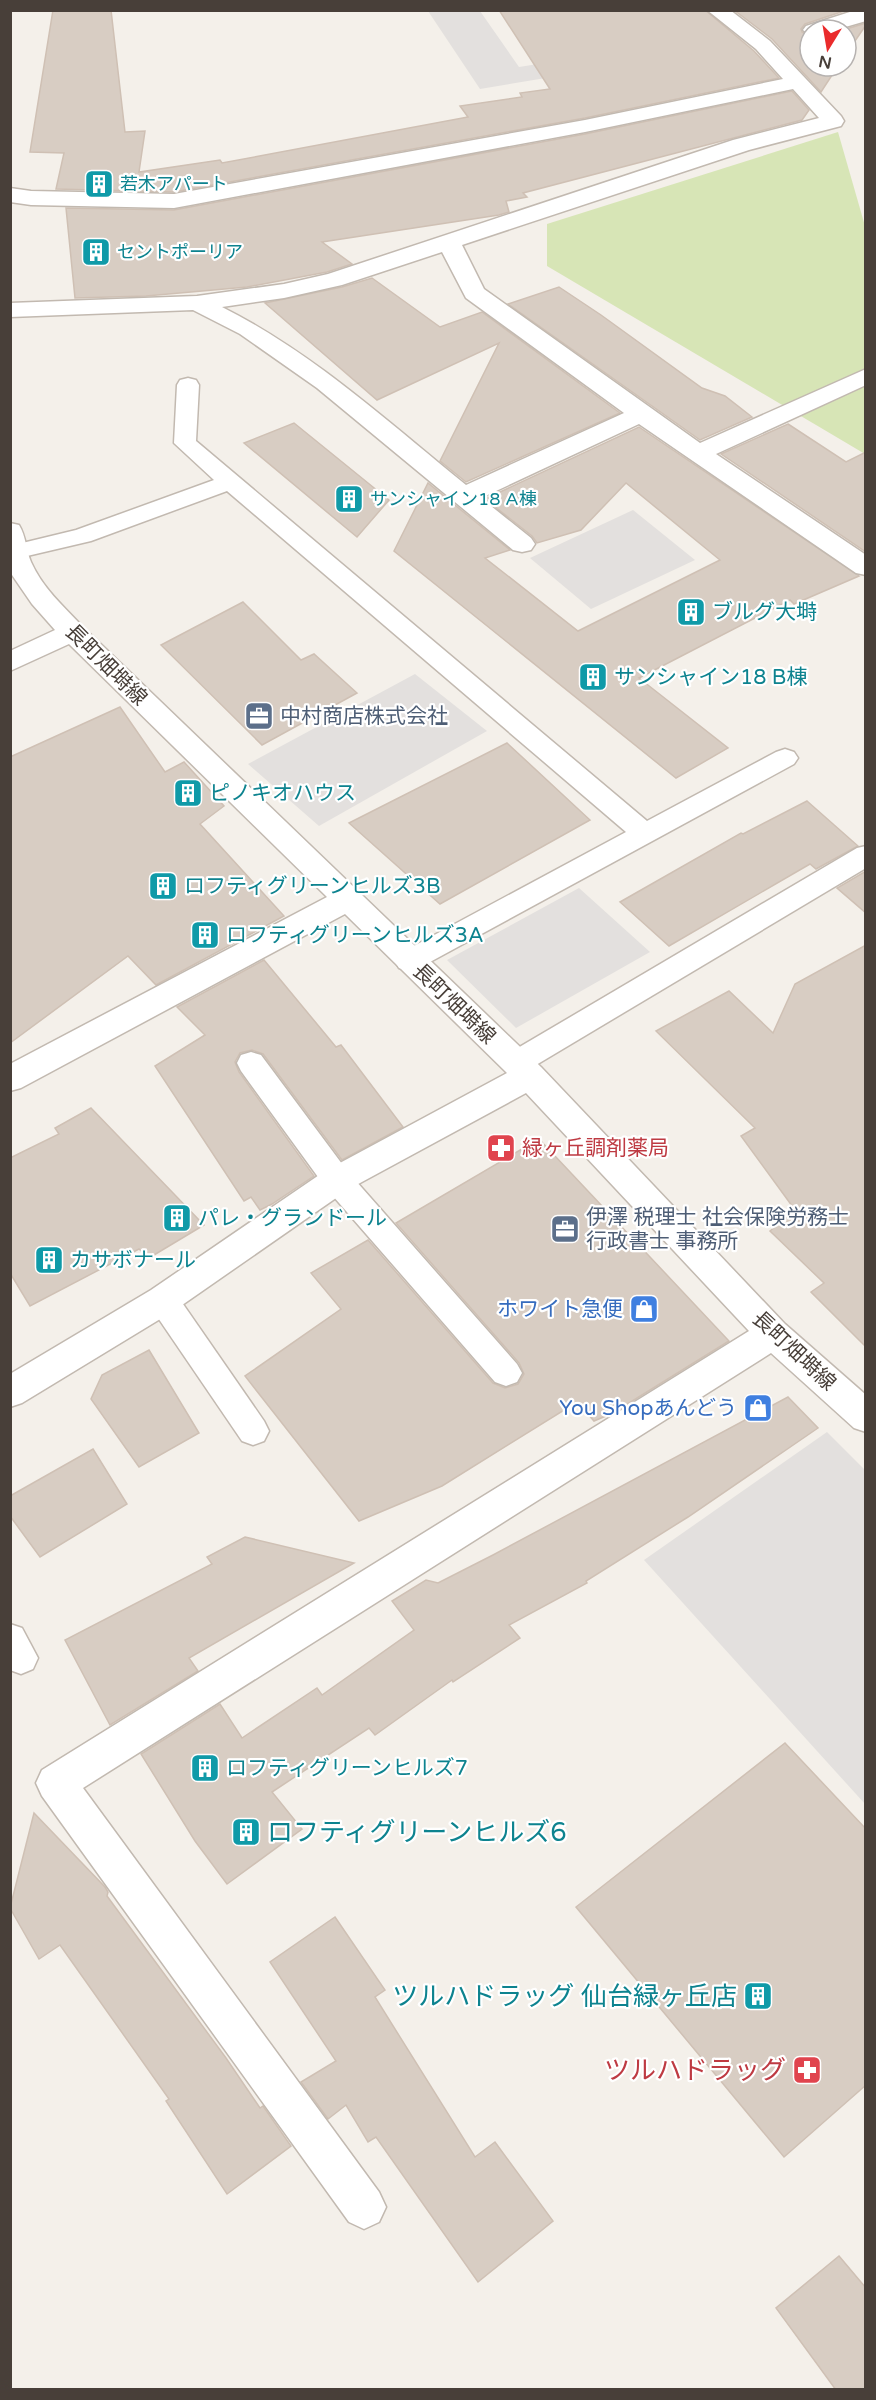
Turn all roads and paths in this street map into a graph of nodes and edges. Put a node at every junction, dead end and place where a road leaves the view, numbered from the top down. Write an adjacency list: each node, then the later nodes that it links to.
1 (717, 10): 3 (street)
2 (866, 14): 3 (street)
3 (792, 37): 4 (street)
4 (798, 82): 5 (street); 6 (street)
5 (10, 195)
6 (449, 242): 7 (street); 11 (street)
7 (197, 303): 8 (street); 14 (street)
8 (10, 310)
9 (866, 376): 12 (street)
10 (188, 385): 13 (lane)
11 (641, 414): 12 (street); 14 (street)
12 (698, 453): 17 (street)
13 (229, 482): 15 (lane); 21 (lane)
14 (464, 496): 16 (street)
15 (12, 542): 18 (street, 長町畑塒線)
16 (522, 544)
17 (865, 567)
18 (72, 632): 19 (street); 23 (street, 長町畑塒線)
19 (10, 662)
20 (785, 758): 21 (lane)
21 (644, 832): 24 (lane)
22 (865, 857): 26 (lane)
23 (347, 900): 24 (street, 長町畑塒線); 27 (street)
24 (409, 961): 26 (street, 長町畑塒線)
25 (251, 1063): 28 (lane)
26 (523, 1070): 28 (street); 30 (street, 長町畑塒線)
27 (12, 1077)
28 (337, 1180): 29 (street); 31 (lane)
29 (163, 1300): 32 (street); 34 (lane)
30 (773, 1334): 33 (street, 長町畑塒線); 35 (street)
31 (506, 1372)
32 (10, 1392)
33 (866, 1417)
34 (253, 1431)
35 (364, 2206)

